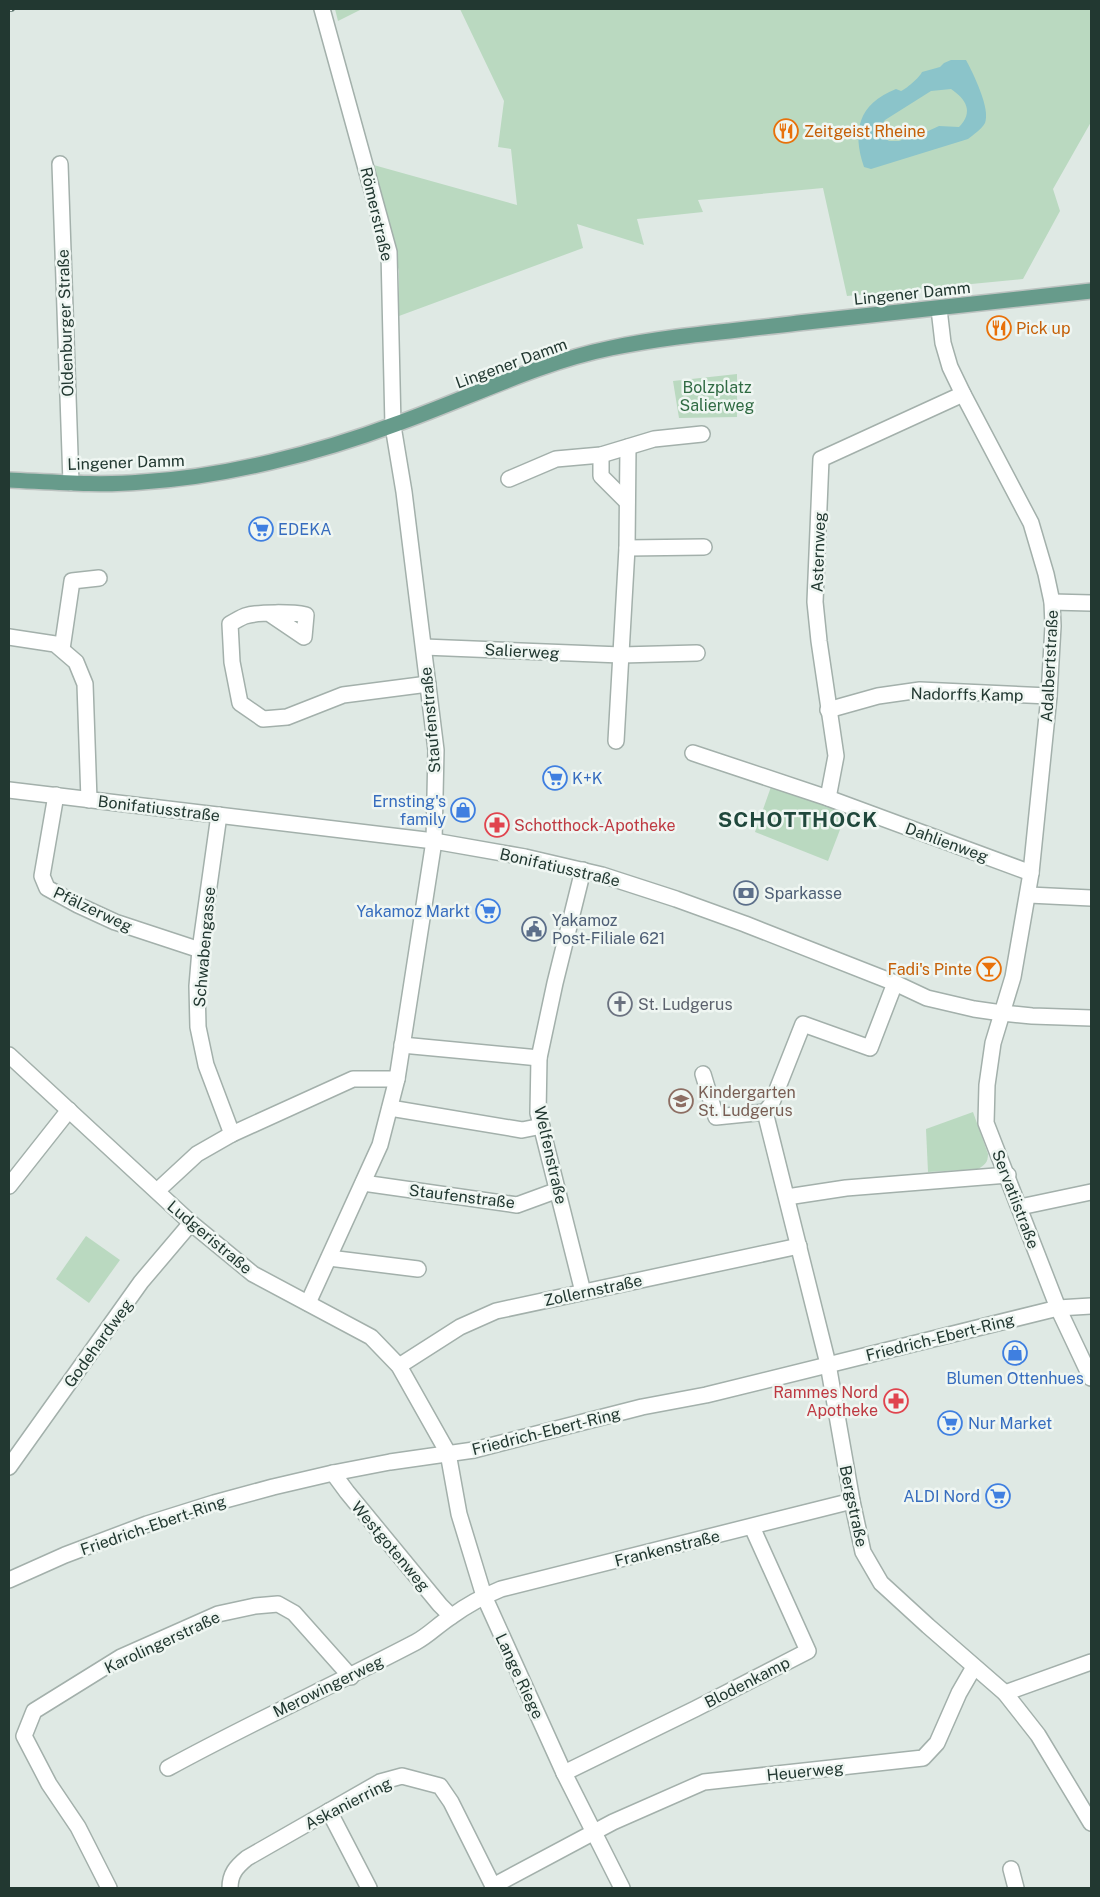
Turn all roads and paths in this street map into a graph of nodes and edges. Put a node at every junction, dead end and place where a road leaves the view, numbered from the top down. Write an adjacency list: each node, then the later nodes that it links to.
1 (322, 9): 6 (street, Römerstraße)
2 (60, 164): 12 (street, Oldenburger Straße)
3 (1091, 291): 4 (main road, Lingener Damm)
4 (939, 309): 5 (street, Adalbertstraße); 6 (main road, Lingener Damm)
5 (963, 394): 17 (street, Adalbertstraße); 27 (street, Asternweg)
6 (393, 426): 12 (main road, Lingener Damm); 21 (street, Staufenstraße)
7 (702, 434): 8 (street)
8 (628, 447): 9 (street); 13 (street)
9 (601, 455): 10 (street); 13 (street)
10 (509, 479)
11 (9, 480): 12 (main road, Lingener Damm)
12 (71, 483)
13 (627, 502): 15 (street)
14 (704, 547): 15 (street)
15 (627, 548): 24 (street)
16 (99, 578): 22 (street)
17 (1052, 602): 18 (street); 26 (street, Adalbertstraße)
18 (1091, 603)
19 (270, 614): 25 (street)
20 (9, 637): 22 (street)
21 (424, 647): 24 (street, Salierweg); 25 (street, Staufenstraße)
22 (62, 650): 33 (street)
23 (697, 653): 24 (street, Salierweg)
24 (621, 655): 28 (street)
25 (428, 684): 35 (street, Staufenstraße)
26 (1049, 696): 27 (street, Nadorffs Kamp); 37 (street, Adalbertstraße)
27 (828, 710): 32 (street, Asternweg)
28 (616, 740)
29 (693, 753): 32 (street, Dahlienweg)
30 (9, 790): 31 (street, Bonifatiusstraße)
31 (56, 796): 33 (street, Bonifatiusstraße); 40 (street, Pfälzerweg)
32 (828, 798): 37 (street, Dahlienweg)
33 (89, 800): 34 (street, Bonifatiusstraße)
34 (219, 815): 35 (street, Bonifatiusstraße); 40 (street, Schwabengasse)
35 (434, 841): 36 (street, Bonifatiusstraße); 44 (street, Staufenstraße)
36 (583, 870): 41 (street, Bonifatiusstraße); 46 (street, Welfenstraße)
37 (1032, 873): 38 (street, Adalbertstraße)
38 (1029, 895): 39 (street); 42 (street, Adalbertstraße)
39 (1091, 898)
40 (200, 950): 53 (street, Schwabengasse)
41 (895, 983): 42 (street, Bonifatiusstraße); 51 (street)
42 (1002, 1013): 43 (street, Bonifatiusstraße); 54 (street, Servatiistraße)
43 (1091, 1018)
44 (402, 1045): 46 (street); 48 (street, Staufenstraße)
45 (9, 1055): 50 (street, Ludgeristraße)
46 (539, 1058): 52 (street, Welfenstraße)
47 (703, 1074): 51 (street)
48 (397, 1079): 49 (street, Staufenstraße); 53 (street)
49 (390, 1108): 52 (street); 55 (street, Staufenstraße)
50 (69, 1110): 56 (street); 58 (street, Ludgeristraße)
51 (765, 1112): 60 (street, Bergstraße)
52 (542, 1126): 57 (street, Welfenstraße)
53 (232, 1134): 58 (street)
54 (1008, 1175): 60 (street); 61 (street, Servatiistraße)
55 (363, 1183): 57 (street, Staufenstraße); 64 (street, Staufenstraße)
56 (9, 1186)
57 (558, 1190): 66 (street, Welfenstraße)
58 (157, 1191): 62 (street, Ludgeristraße)
59 (1091, 1192): 61 (street)
60 (787, 1197): 63 (street, Bergstraße)
61 (1020, 1207): 69 (street, Servatiistraße)
62 (191, 1223): 67 (street, Ludgeristraße); 74 (street, Godehardweg)
63 (799, 1246): 66 (street, Zollernstraße); 70 (street, Bergstraße)
64 (329, 1258): 65 (street); 67 (street, Staufenstraße)
65 (418, 1269)
66 (583, 1292): 71 (street, Zollernstraße)
67 (308, 1303): 71 (street, Ludgeristraße)
68 (1091, 1306): 69 (street, Friedrich-Ebert-Ring)
69 (1058, 1308): 70 (street, Friedrich-Ebert-Ring); 72 (street, Servatiistraße)
70 (828, 1364): 73 (street, Friedrich-Ebert-Ring); 76 (street, Bergstraße)
71 (400, 1366): 73 (street, Ludgeristraße)
72 (1091, 1378)
73 (448, 1453): 75 (street, Friedrich-Ebert-Ring); 79 (street, Lange Riege)
74 (9, 1467)
75 (333, 1473): 78 (street, Friedrich-Ebert-Ring); 80 (street, Westgotenweg)
76 (852, 1501): 77 (street, Frankenstraße); 82 (street, Bergstraße)
77 (752, 1527): 79 (street, Frankenstraße); 86 (street, Blodenkamp)
78 (9, 1580)
79 (484, 1596): 80 (street, Merowingerweg); 86 (street, Lange Riege)
80 (452, 1616): 83 (street, Merowingerweg)
81 (1091, 1662): 84 (street)
82 (974, 1667): 84 (street, Bergstraße); 89 (street, Heuerweg)
83 (351, 1677): 85 (street, Merowingerweg); 92 (street, Karolingerstraße)
84 (1005, 1693): 88 (street, Bergstraße)
85 (168, 1768)
86 (564, 1773): 89 (street, Lange Riege)
87 (330, 1811): 91 (street, Askanierring); 93 (street, Askanierring); 94 (street)
88 (1091, 1823)
89 (593, 1832): 91 (street, Askanierring); 95 (street, Lange Riege)
90 (1011, 1869): 96 (street)
91 (493, 1887)
92 (109, 1888)
93 (230, 1888)
94 (369, 1888)
95 (622, 1888)
96 (1016, 1888)

